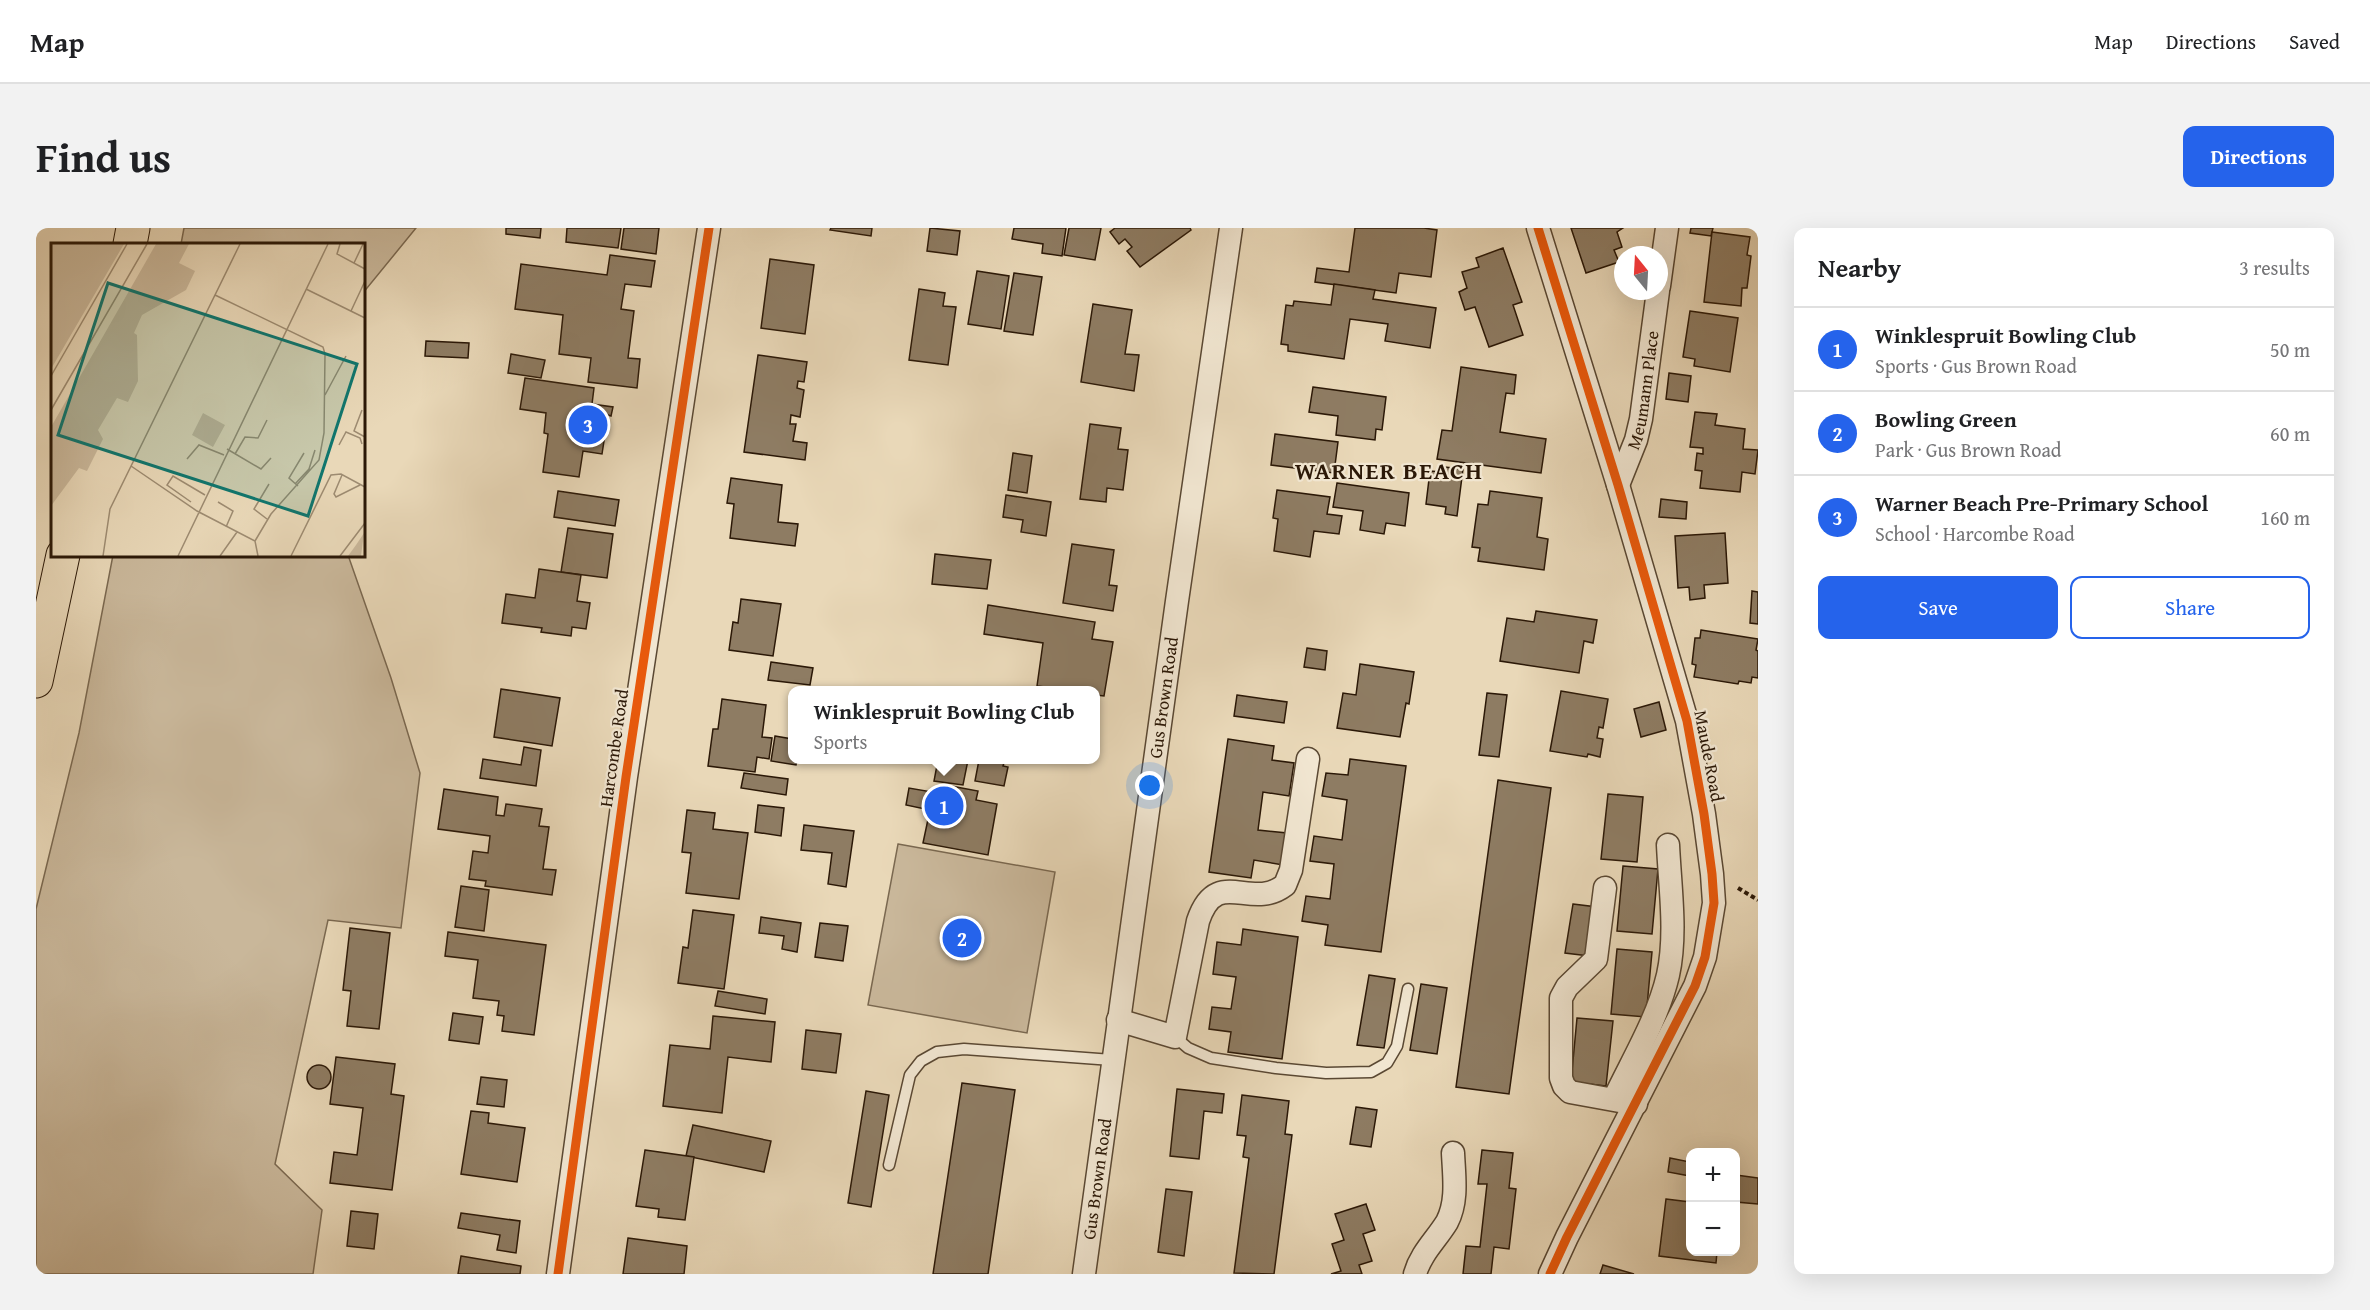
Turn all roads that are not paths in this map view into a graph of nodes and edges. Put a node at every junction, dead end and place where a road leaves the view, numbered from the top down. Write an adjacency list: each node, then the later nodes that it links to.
1 (133, 228): 6 (highway)
2 (709, 228): 22 (street, Harcombe Road)
3 (1231, 228): 16 (street, Gus Brown Road)
4 (1538, 228): 9 (street, Maude Road)
5 (1667, 228): 7 (street)
6 (130, 243)
7 (1665, 246)
8 (1657, 300): 9 (street, Meumann Place)
9 (1618, 485): 19 (street, Maude Road)
10 (63, 556): 11 (highway)
11 (36, 681)
12 (1308, 759): 17 (street)
13 (1668, 845): 19 (street)
14 (1605, 888): 19 (street)
15 (1408, 989): 17 (lane)
16 (1118, 1020): 17 (street); 18 (street, Gus Brown Road)
17 (1175, 1037)
18 (1112, 1060): 21 (lane); 23 (street, Gus Brown Road)
19 (1625, 1102): 25 (street, Maude Road)
20 (1453, 1153): 24 (street)
21 (889, 1166)
22 (558, 1274)
23 (1084, 1274)
24 (1415, 1274)
25 (1550, 1274)

